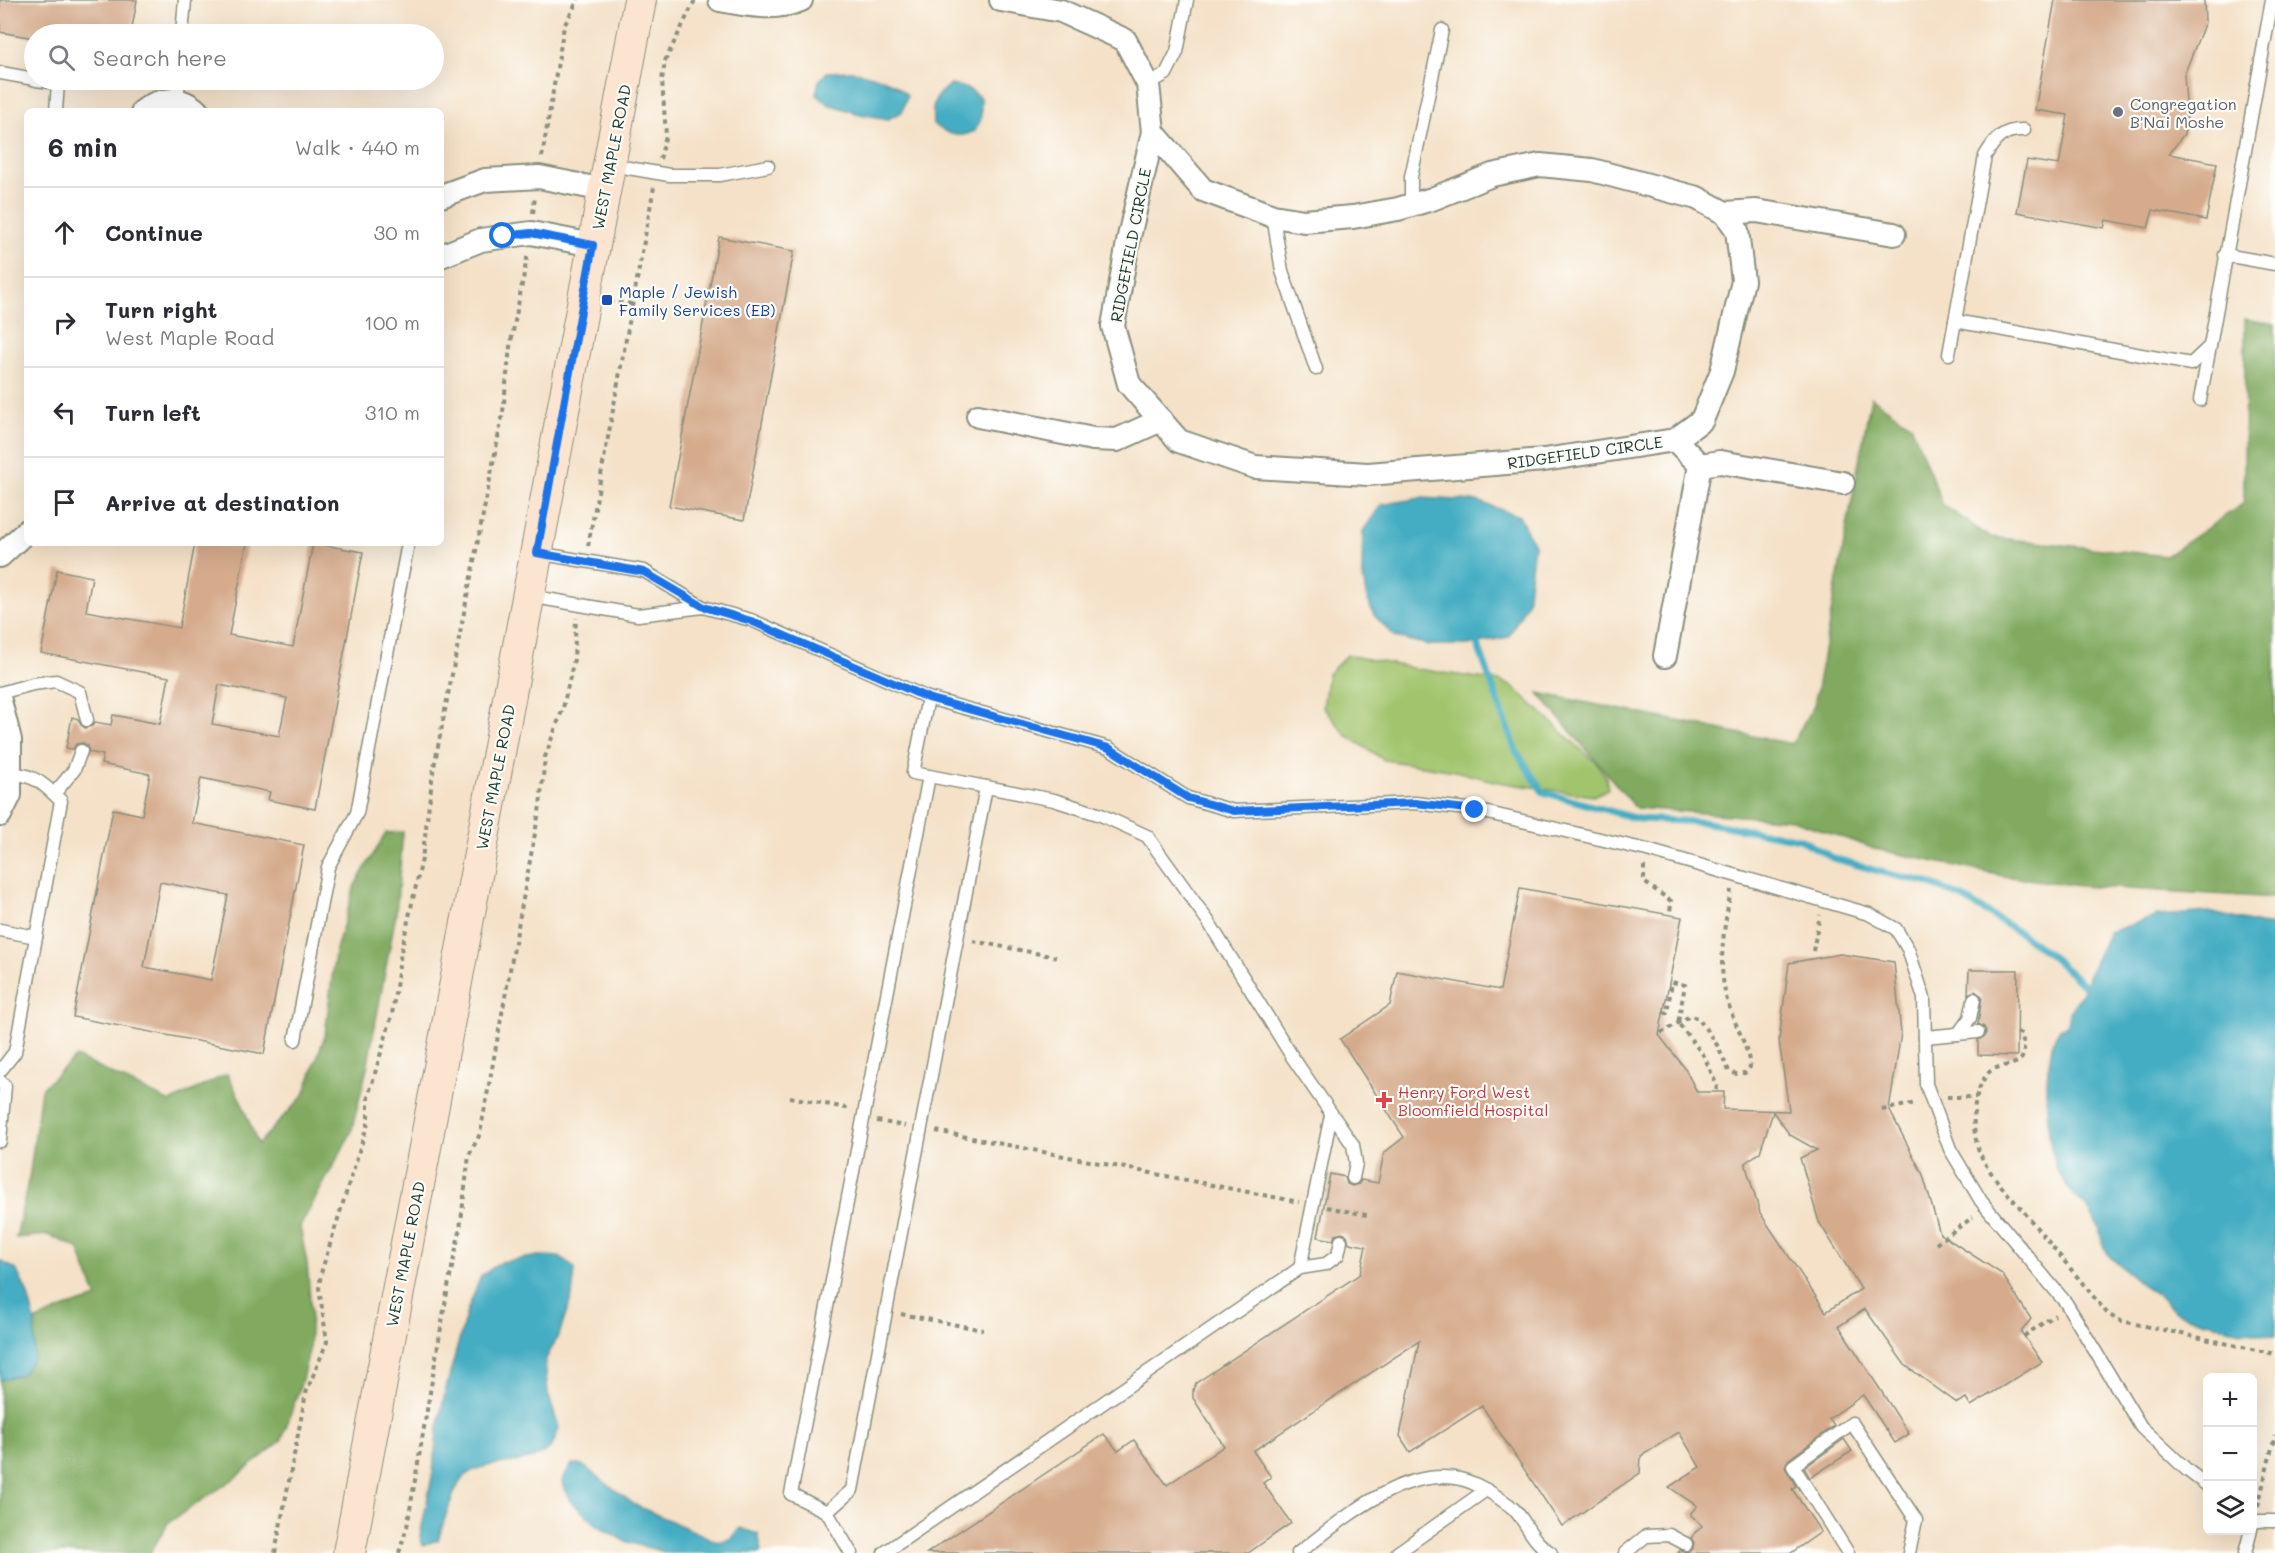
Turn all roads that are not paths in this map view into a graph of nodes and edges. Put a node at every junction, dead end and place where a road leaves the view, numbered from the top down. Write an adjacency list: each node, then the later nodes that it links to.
1 (185, 0): 8 (lane)
2 (640, 0): 21 (main road, WEST MAPLE ROAD)
3 (720, 0): 4 (street)
4 (801, 0)
5 (1001, 0): 12 (street, RIDGEFIELD CIRCLE)
6 (1187, 0): 12 (lane)
7 (2272, 0): 29 (lane)
8 (183, 24)
9 (1442, 30): 23 (lane)
10 (1, 73): 11 (lane)
11 (24, 77)
12 (1149, 84): 19 (street, RIDGEFIELD CIRCLE)
13 (58, 90): 15 (lane)
14 (178, 90): 16 (street); 17 (street)
15 (56, 108)
16 (146, 108)
17 (194, 108)
18 (2024, 130): 31 (lane)
19 (1153, 132): 25 (street, RIDGEFIELD CIRCLE); 37 (street, RIDGEFIELD CIRCLE)
20 (768, 166): 21 (lane)
21 (607, 177): 22 (street); 27 (main road, WEST MAPLE ROAD)
22 (444, 195)
23 (1411, 205): 24 (street, RIDGEFIELD CIRCLE); 25 (street, RIDGEFIELD CIRCLE)
24 (1725, 213): 26 (street); 38 (street, RIDGEFIELD CIRCLE)
25 (1273, 216): 34 (lane)
26 (1894, 234)
27 (593, 245): 28 (street); 43 (main road, WEST MAPLE ROAD)
28 (444, 255)
29 (2225, 255): 30 (lane); 32 (lane)
30 (2275, 264)
31 (1956, 321): 32 (lane); 33 (lane)
32 (2210, 346): 35 (lane)
33 (1950, 354)
34 (1316, 369)
35 (2200, 400)
36 (978, 416): 37 (street)
37 (1161, 420): 38 (street, RIDGEFIELD CIRCLE)
38 (1675, 440): 39 (street)
39 (1700, 465): 40 (street); 47 (street)
40 (1844, 483)
41 (24, 534): 44 (street)
42 (407, 546): 64 (lane)
43 (537, 553): 45 (main road, WEST MAPLE ROAD); 46 (lane)
44 (0, 556)
45 (529, 596): 46 (lane); 79 (main road, WEST MAPLE ROAD)
46 (704, 607): 49 (lane)
47 (1665, 656)
48 (0, 693): 51 (lane)
49 (928, 698): 54 (lane); 63 (lane)
50 (0, 701): 53 (street)
51 (87, 720)
52 (81, 751): 56 (lane)
53 (10, 772): 56 (lane); 57 (street)
54 (929, 776): 55 (lane); 74 (lane)
55 (986, 787): 67 (lane); 74 (lane)
56 (54, 794): 59 (lane)
57 (0, 815)
58 (0, 930): 59 (lane)
59 (36, 937): 65 (lane)
60 (1976, 1005): 62 (lane)
61 (1978, 1032): 62 (lane)
62 (1958, 1034): 63 (lane)
63 (1925, 1037): 72 (lane)
64 (295, 1040)
65 (0, 1071)
66 (0, 1081): 68 (lane)
67 (1331, 1115): 69 (lane); 71 (lane)
68 (0, 1141)
69 (1353, 1178)
70 (1341, 1241): 71 (lane)
71 (1300, 1268): 81 (lane)
72 (2203, 1482)
73 (1486, 1490): 82 (lane); 83 (lane); 84 (lane)
74 (827, 1512): 80 (lane)
75 (2275, 1521): 76 (lane)
76 (2257, 1524)
77 (2250, 1535): 88 (lane)
78 (1686, 1544): 85 (lane)
79 (349, 1553)
80 (851, 1553)
81 (884, 1553)
82 (1298, 1553)
83 (1397, 1553)
84 (1551, 1553)
85 (1625, 1553)
86 (1848, 1553): 87 (lane)
87 (1909, 1553)
88 (2245, 1553)

